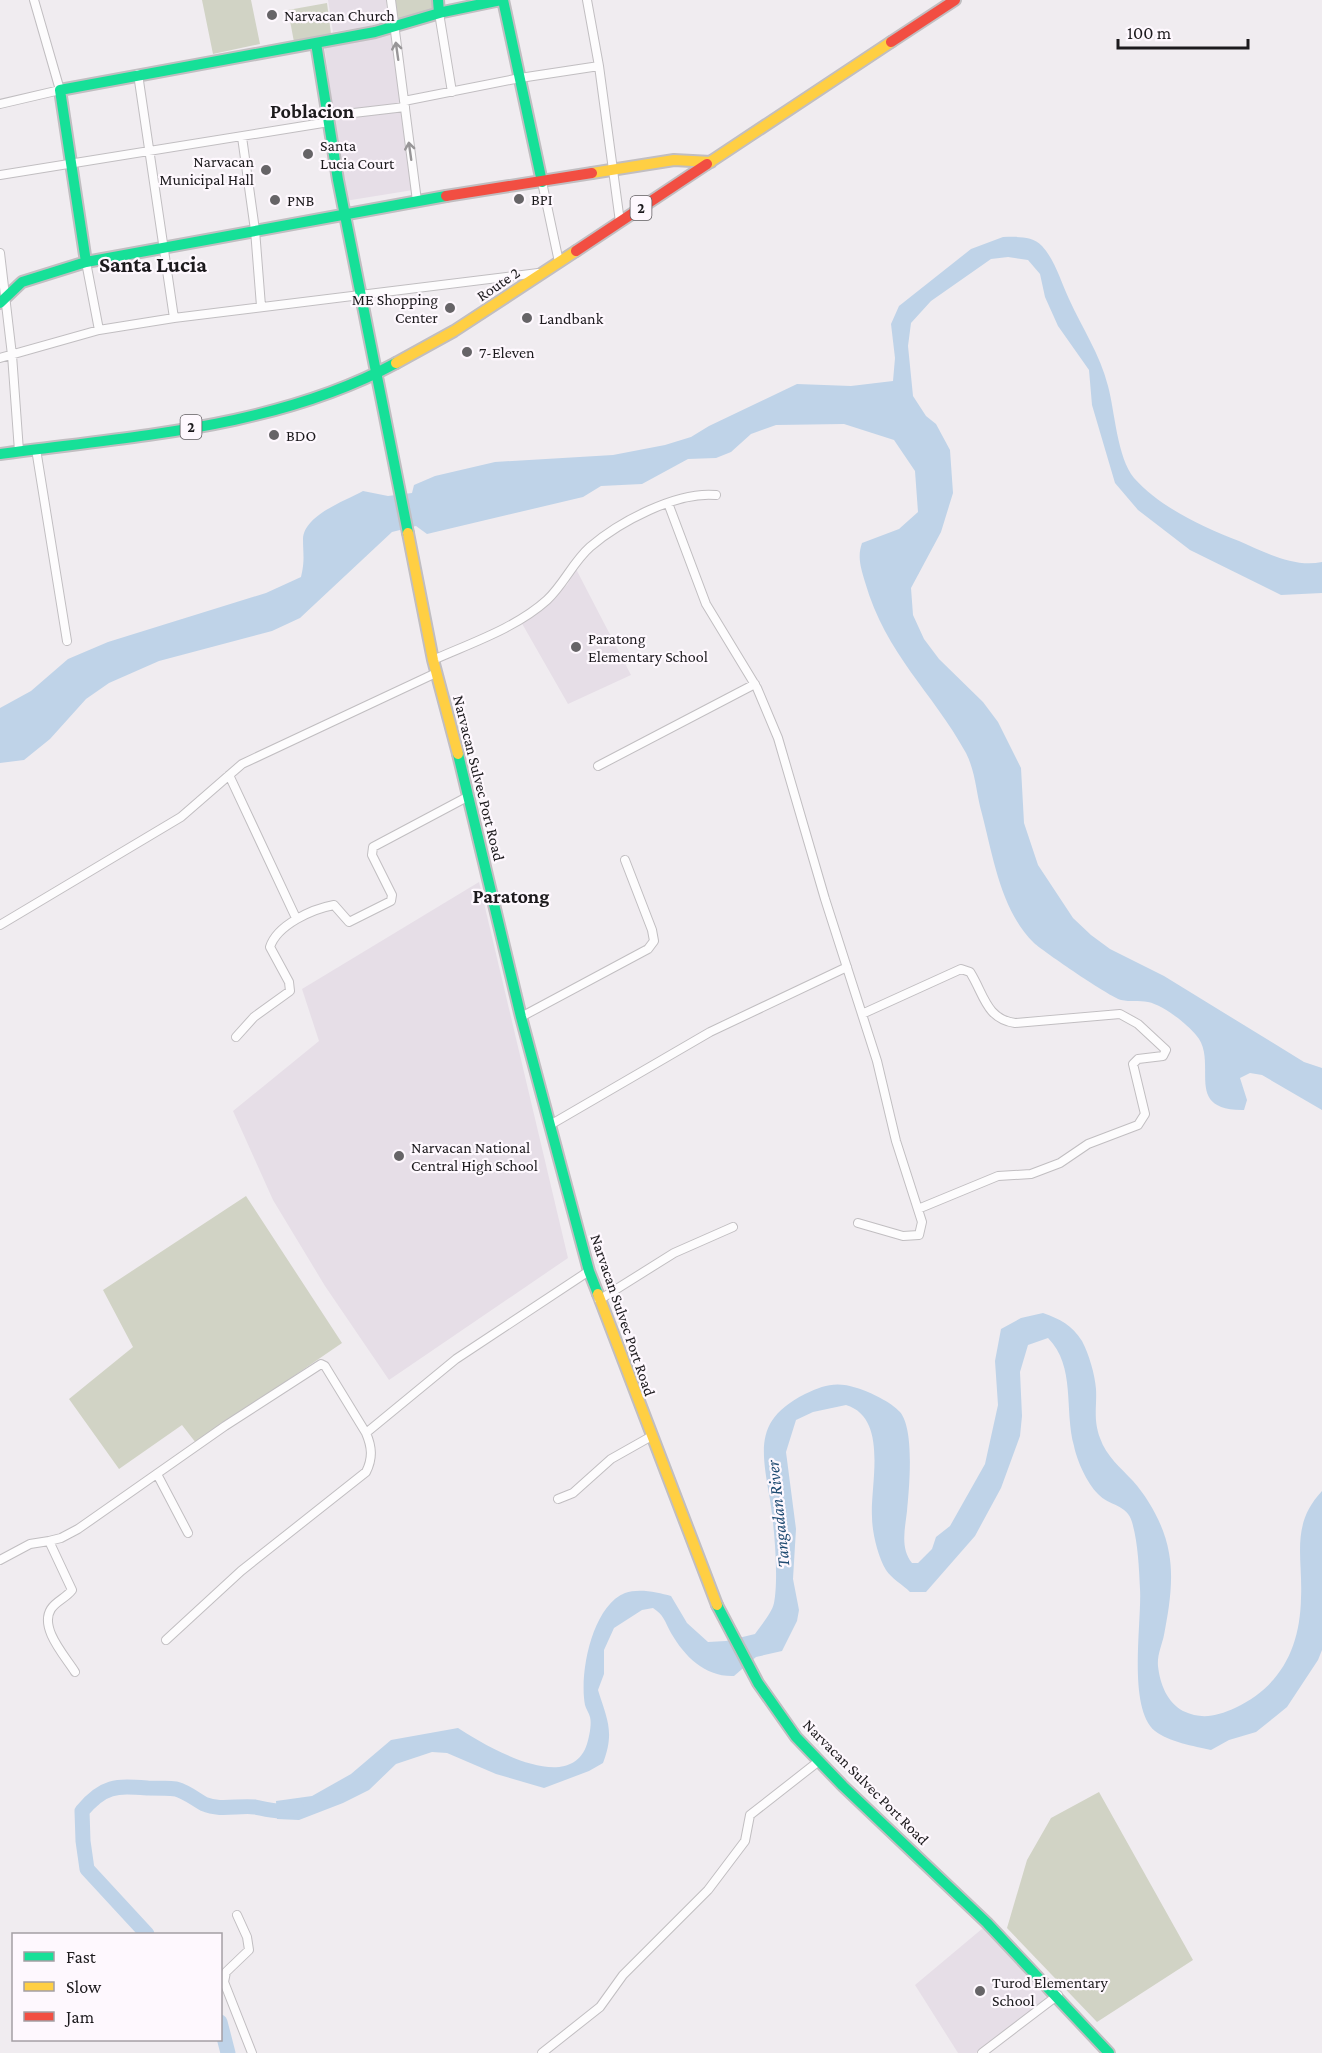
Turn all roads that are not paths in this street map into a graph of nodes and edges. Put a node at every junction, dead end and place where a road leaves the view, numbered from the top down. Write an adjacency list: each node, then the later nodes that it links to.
1 (34, 0): 13 (street)
2 (391, 0): 8 (street)
3 (438, 0): 7 (main road)
4 (502, 0): 7 (main road); 12 (main road)
5 (587, 0): 10 (street)
6 (955, 0): 20 (main road, Route 2 / 2)
7 (439, 13): 8 (main road); 14 (street)
8 (394, 28): 9 (main road); 16 (street, one-way to 8)
9 (316, 43): 11 (main road); 17 (main road, Narvacan Sulvec Port Road)
10 (599, 66): 12 (street); 22 (street)
11 (138, 74): 13 (main road); 19 (street)
12 (520, 78): 14 (street); 24 (main road)
13 (60, 90): 15 (street); 21 (main road)
14 (452, 92): 16 (street)
15 (0, 104)
16 (404, 104): 17 (street); 25 (street, one-way to 16)
17 (328, 119): 18 (street); 26 (main road, Narvacan Sulvec Port Road)
18 (242, 137): 19 (street); 28 (street)
19 (149, 152): 21 (street); 29 (street)
20 (711, 162): 22 (main road); 27 (main road, Route 2 / 2)
21 (72, 165): 23 (street); 31 (main road)
22 (613, 170): 24 (main road); 27 (street)
23 (0, 175)
24 (542, 182): 25 (main road); 32 (street)
25 (417, 201): 26 (main road)
26 (346, 214): 28 (main road); 36 (main road, Narvacan Sulvec Port Road)
27 (620, 222): 32 (main road, Route 2 / 2)
28 (255, 230): 29 (main road); 38 (street)
29 (164, 249): 31 (main road); 39 (street)
30 (0, 253): 34 (street)
31 (86, 262): 35 (main road); 40 (street)
32 (560, 262): 33 (main road, Route 2 / 2)
33 (543, 272): 36 (street); 43 (main road, Route 2 / 2)
34 (1, 282): 35 (street); 37 (street)
35 (22, 282): 37 (main road)
36 (362, 293): 38 (street); 43 (main road, Narvacan Sulvec Port Road)
37 (2, 301): 41 (street)
38 (261, 306): 39 (street)
39 (174, 318): 40 (street)
40 (99, 330): 41 (street)
41 (12, 355): 42 (street); 45 (street)
42 (0, 358)
43 (377, 374): 44 (main road, Route 2 / 2); 50 (main road, Narvacan Sulvec Port Road)
44 (36, 449): 45 (main road, Route 2 / 2); 49 (street)
45 (19, 451): 46 (main road, Route 2 / 2)
46 (0, 454)
47 (716, 495): 48 (street)
48 (668, 503): 50 (street); 52 (street)
49 (67, 641)
50 (433, 660): 51 (main road, Narvacan Sulvec Port Road)
51 (436, 673): 54 (street); 55 (main road, Narvacan Sulvec Port Road)
52 (755, 684): 53 (street); 59 (street)
53 (598, 766)
54 (229, 775): 57 (street); 58 (street)
55 (469, 796): 57 (street); 61 (main road, Narvacan Sulvec Port Road)
56 (625, 860): 61 (street)
57 (296, 918): 62 (street)
58 (0, 925)
59 (847, 967): 60 (street); 63 (street)
60 (862, 1014): 64 (street); 64 (street)
61 (521, 1017): 63 (main road, Narvacan Sulvec Port Road)
62 (236, 1037)
63 (550, 1125): 67 (main road, Narvacan Sulvec Port Road)
64 (918, 1209): 65 (street)
65 (858, 1223)
66 (733, 1227): 68 (street)
67 (589, 1271): 68 (main road, Narvacan Sulvec Port Road); 69 (street)
68 (599, 1300): 70 (main road, Narvacan Sulvec Port Road)
69 (366, 1432): 71 (street); 76 (street)
70 (650, 1437): 72 (street); 78 (main road, Narvacan Sulvec Port Road)
71 (157, 1474): 73 (street); 74 (street)
72 (558, 1499)
73 (188, 1533)
74 (49, 1541): 75 (street); 77 (street)
75 (0, 1560)
76 (166, 1640)
77 (75, 1672)
78 (819, 1761): 80 (main road, Narvacan Sulvec Port Road); 82 (street)
79 (237, 1915): 81 (street)
80 (1058, 1995): 83 (street); 84 (main road, Narvacan Sulvec Port Road)
81 (252, 2053)
82 (542, 2053)
83 (982, 2053)
84 (1109, 2053)

